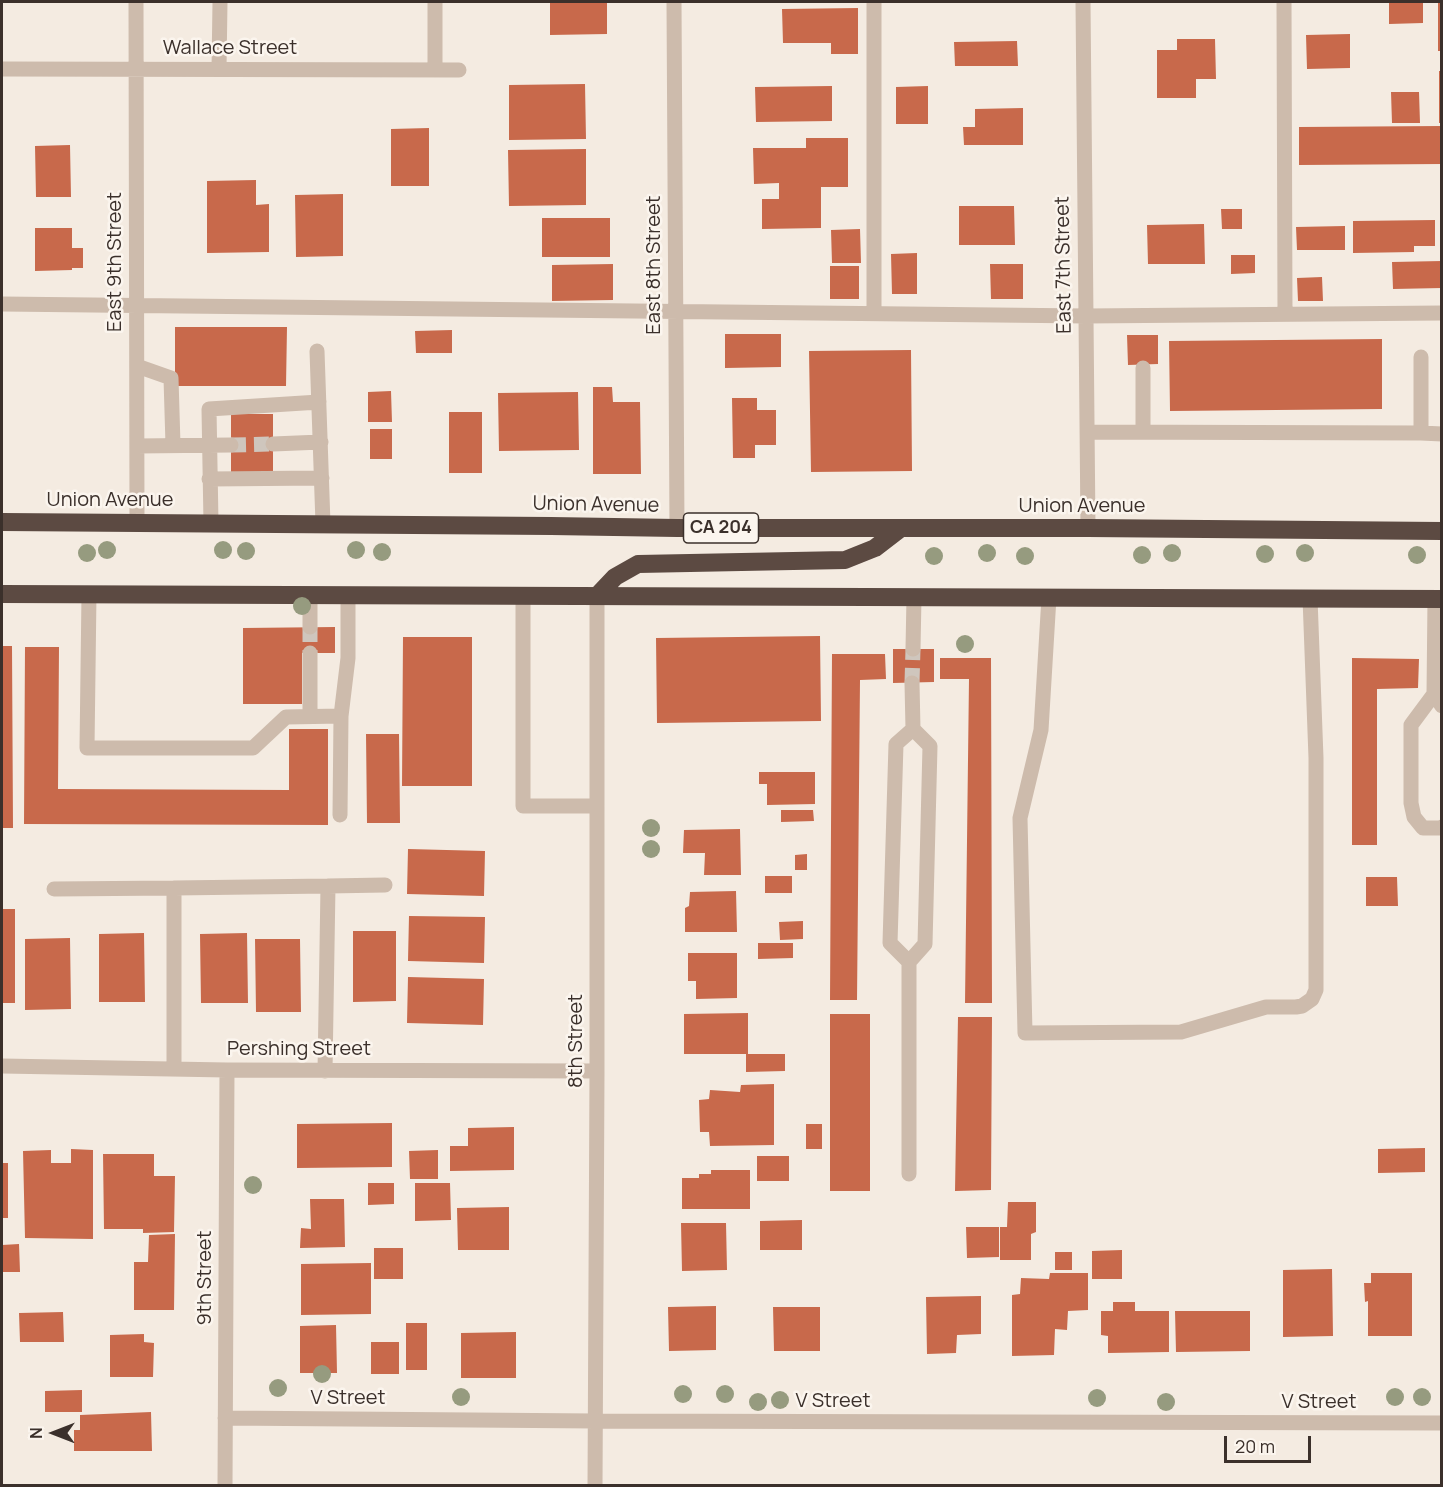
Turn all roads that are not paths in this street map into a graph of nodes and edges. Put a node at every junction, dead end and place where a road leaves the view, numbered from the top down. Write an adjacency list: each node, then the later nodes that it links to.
1 (136, 2): 9 (street, East 9th Street)
2 (220, 2): 10 (street)
3 (435, 2): 11 (street)
4 (674, 2): 15 (street, East 8th Street)
5 (874, 2): 16 (street)
6 (1083, 2): 19 (street, East 7th Street)
7 (1284, 2): 18 (street)
8 (2, 69): 9 (street, Wallace Street)
9 (136, 69): 10 (street, Wallace Street); 14 (street, East 9th Street)
10 (219, 69): 11 (street, Wallace Street)
11 (435, 70): 12 (street, Wallace Street)
12 (459, 70)
13 (2, 304): 14 (street)
14 (136, 306): 15 (street); 22 (street, East 9th Street)
15 (676, 311): 16 (street); 41 (street, East 8th Street)
16 (874, 313): 19 (street)
17 (1442, 313): 18 (street)
18 (1285, 314): 19 (street)
19 (1086, 316): 25 (street, East 7th Street)
20 (317, 351): 24 (street)
21 (1421, 357): 27 (street)
22 (137, 366): 31 (street); 34 (street, East 9th Street)
23 (1143, 368): 26 (street)
24 (319, 402): 29 (street); 32 (street)
25 (1087, 432): 26 (street); 43 (street, East 7th Street)
26 (1143, 432): 27 (street)
27 (1421, 433): 28 (street)
28 (1442, 434)
29 (321, 442): 30 (street); 35 (street)
30 (273, 444)
31 (172, 445): 32 (street); 34 (street)
32 (210, 445): 33 (street); 36 (street)
33 (231, 445)
34 (137, 446): 38 (street, East 9th Street)
35 (322, 478): 36 (street); 40 (street)
36 (209, 479): 39 (street)
37 (2, 522): 38 (highway, Union Avenue / CA 204)
38 (137, 522): 39 (highway, Union Avenue / CA 204)
39 (211, 523): 40 (highway, Union Avenue / CA 204)
40 (323, 524): 41 (highway, Union Avenue / CA 204)
41 (677, 528): 42 (highway, Union Avenue / CA 204)
42 (901, 528): 43 (highway, Union Avenue / CA 204); 50 (highway)
43 (1088, 528): 44 (highway, Union Avenue / CA 204)
44 (1442, 531)
45 (2, 594): 46 (highway)
46 (89, 594): 47 (highway); 60 (street)
47 (310, 595): 48 (highway); 55 (street)
48 (348, 595): 49 (highway); 61 (street)
49 (523, 595): 50 (highway); 63 (street)
50 (597, 596): 51 (highway); 63 (street, 8th Street)
51 (914, 597): 52 (highway); 56 (street)
52 (1049, 597): 53 (highway); 53 (street)
53 (1310, 598): 54 (highway)
54 (1438, 598): 59 (street)
55 (310, 627)
56 (913, 649)
57 (310, 653): 60 (street)
58 (912, 682): 62 (street)
59 (1438, 700): 65 (street)
60 (310, 716): 61 (street)
61 (341, 716): 64 (street)
62 (913, 729): 70 (street); 70 (street)
63 (597, 806): 75 (street, 8th Street)
64 (340, 815)
65 (1442, 827)
66 (385, 885): 67 (street)
67 (328, 886): 68 (street); 74 (street)
68 (174, 888): 69 (street); 72 (street)
69 (54, 889)
70 (909, 962): 76 (street)
71 (2, 1066): 72 (street, Pershing Street)
72 (174, 1069): 73 (street, Pershing Street)
73 (227, 1070): 74 (street, Pershing Street); 77 (street, 9th Street)
74 (325, 1071): 75 (street, Pershing Street)
75 (597, 1071): 78 (street, 8th Street)
76 (909, 1174)
77 (225, 1418): 78 (street, V Street); 80 (street, 9th Street)
78 (595, 1421): 79 (street, V Street); 81 (street, 8th Street)
79 (1442, 1423)
80 (225, 1485)
81 (595, 1485)

